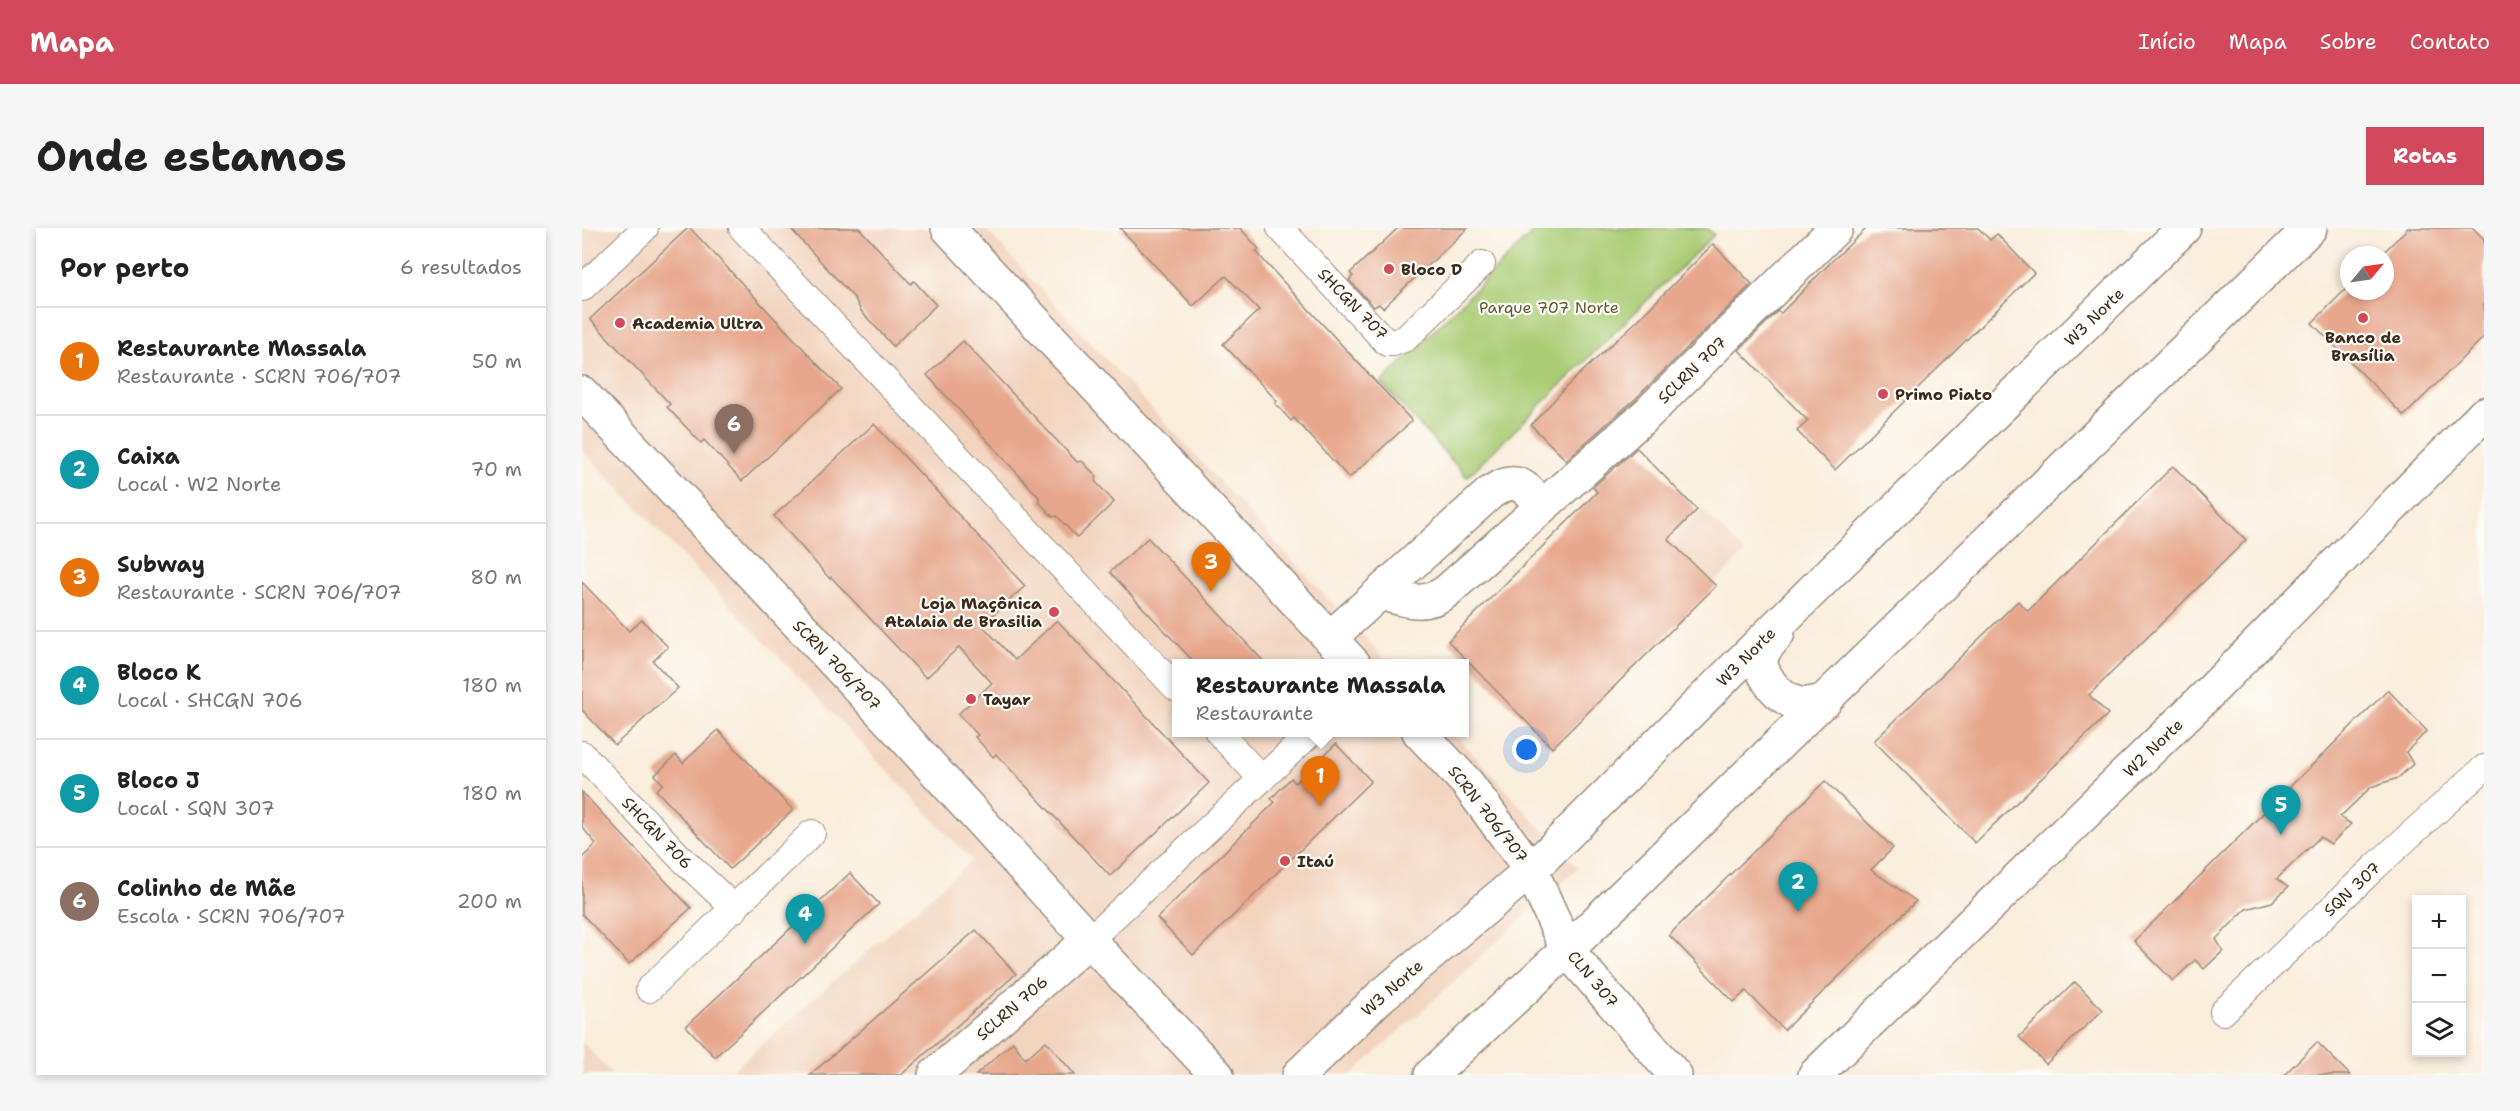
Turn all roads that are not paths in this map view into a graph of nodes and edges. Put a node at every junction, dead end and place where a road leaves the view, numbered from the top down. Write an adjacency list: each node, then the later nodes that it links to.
1 (645, 228): 9 (street)
2 (742, 228): 17 (street)
3 (948, 228): 15 (main road)
4 (1280, 228): 8 (street, SHCGN 707)
5 (1836, 228): 12 (main road, SCLRN 707)
6 (2184, 228): 13 (main road, W3 Norte)
7 (2310, 228): 18 (main road)
8 (1482, 264)
9 (582, 288)
10 (582, 393): 28 (main road, SCRN 706/707)
11 (2484, 414): 37 (main road, W2 Norte)
12 (1542, 506): 14 (main road, SCLRN 707); 14 (main road)
13 (1815, 588): 18 (main road); 26 (main road, W3 Norte)
14 (1380, 593): 15 (main road)
15 (1330, 638): 16 (main road)
16 (1350, 659)
17 (1172, 684)
18 (1825, 700): 29 (main road)
19 (1223, 737): 24 (street)
20 (1307, 737): 24 (street)
21 (1424, 737): 26 (main road, SCRN 706/707)
22 (582, 754): 27 (street, SHCGN 706)
23 (2484, 768): 31 (street, SQN 307)
24 (1262, 779): 28 (street)
25 (812, 833): 27 (street)
26 (1532, 870): 29 (main road, CLN 307); 34 (main road, W3 Norte)
27 (735, 909): 30 (street)
28 (1089, 940): 32 (main road, SCLRN 706); 33 (main road, SCRN 706/707)
29 (1567, 950): 35 (main road); 36 (main road, CLN 307)
30 (649, 989)
31 (2223, 1012)
32 (935, 1075)
33 (1217, 1075)
34 (1299, 1075)
35 (1431, 1075)
36 (1675, 1075)
37 (1815, 1075)

